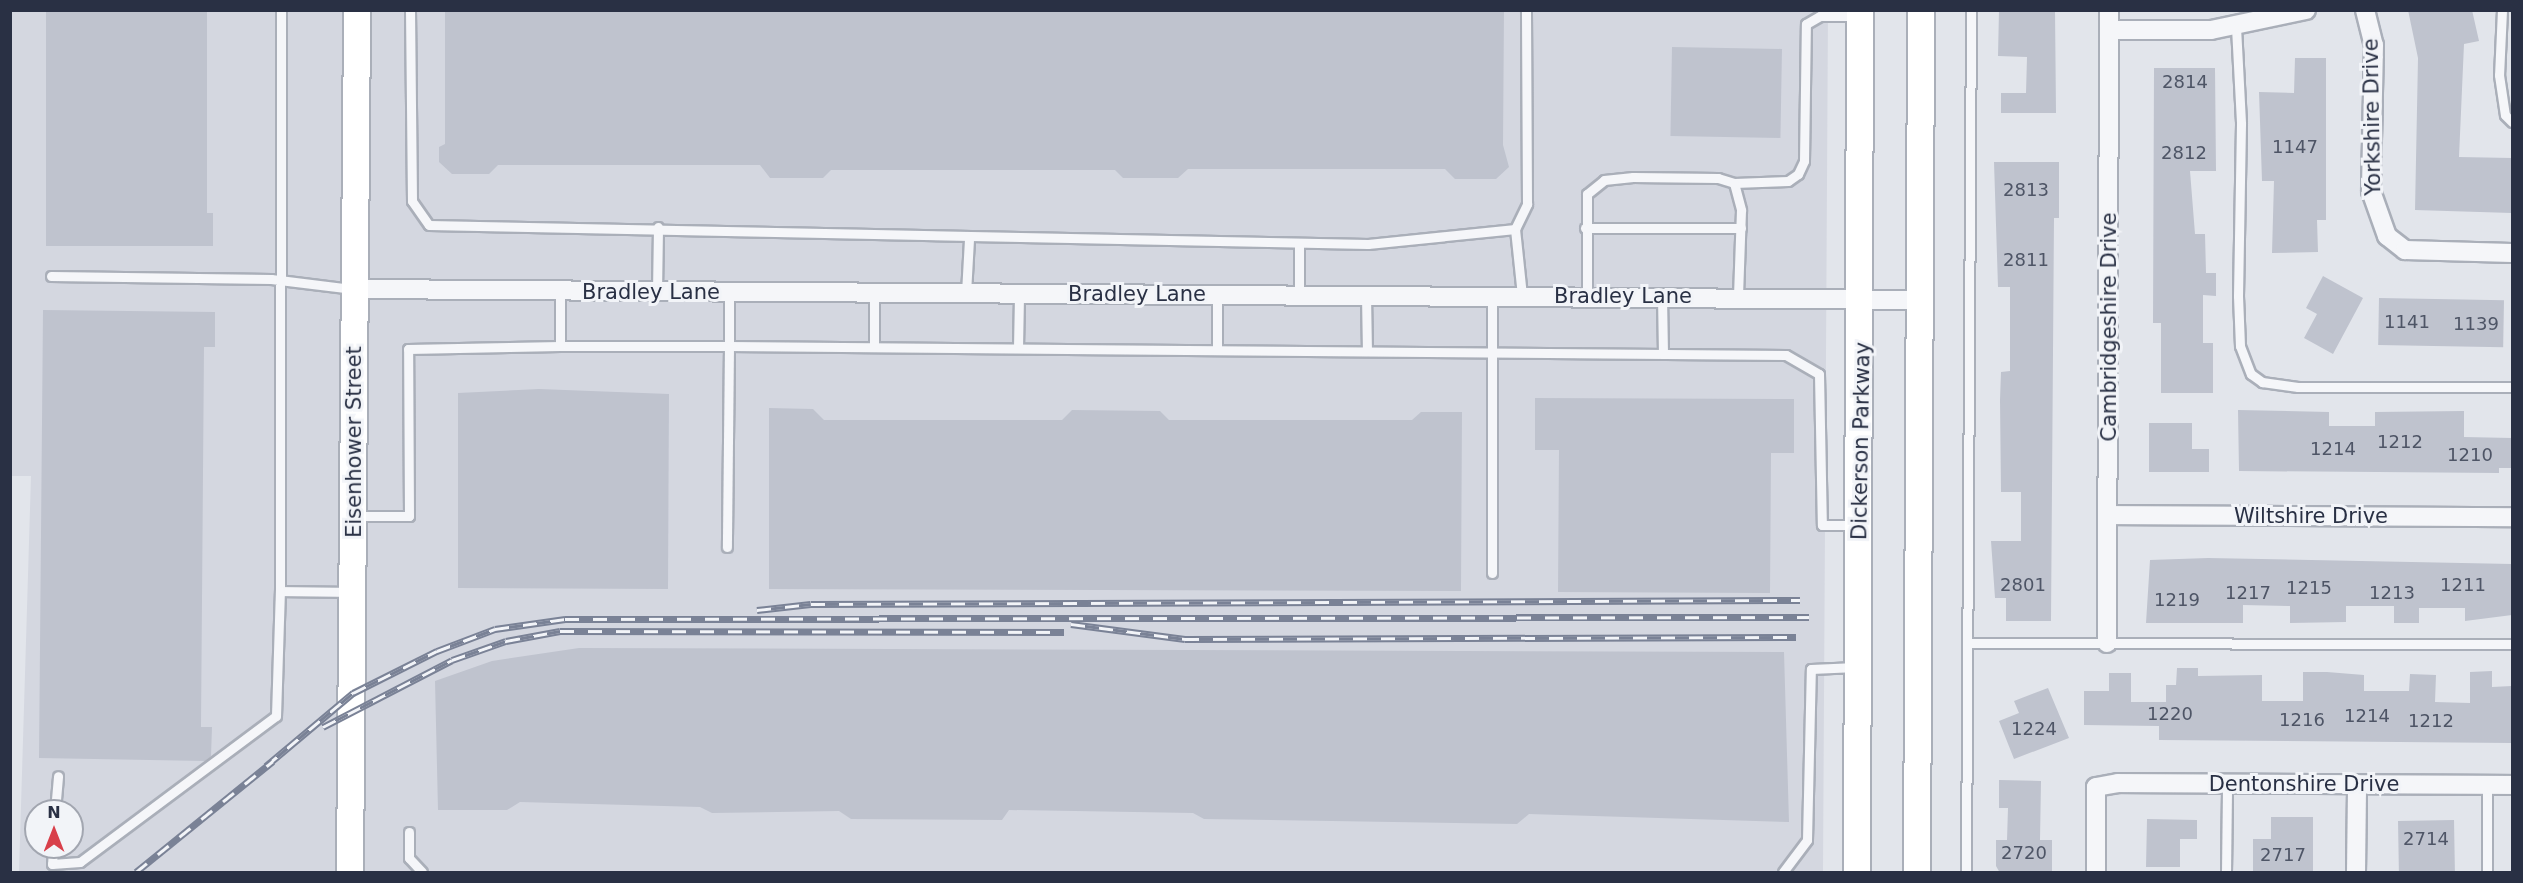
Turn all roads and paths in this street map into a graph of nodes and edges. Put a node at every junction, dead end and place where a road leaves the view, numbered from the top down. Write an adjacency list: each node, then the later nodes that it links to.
1 (281, 10): 24 (lane)
2 (357, 10): 25 (main road, Eisenhower Street)
3 (410, 10): 16 (lane)
4 (1526, 10): 19 (lane)
5 (1921, 10): 41 (main road)
6 (1971, 10): 59 (lane)
7 (2109, 10): 13 (street, Cambridgeshire Drive)
8 (2306, 10): 12 (street)
9 (2366, 10): 22 (street, Yorkshire Drive)
10 (2502, 10): 14 (lane)
11 (1860, 13): 15 (lane); 40 (main road, Dickerson Parkway)
12 (2236, 27): 13 (street); 50 (lane)
13 (2109, 30): 51 (street, Cambridgeshire Drive)
14 (2512, 122)
15 (1734, 183): 17 (lane); 18 (lane)
16 (658, 227): 20 (lane); 27 (lane)
17 (1585, 228): 18 (lane); 37 (lane)
18 (1740, 228): 39 (lane)
19 (1515, 229): 21 (lane); 36 (lane)
20 (969, 239): 21 (lane); 30 (lane)
21 (1299, 243): 33 (lane)
22 (2512, 253)
23 (51, 276): 24 (lane)
24 (284, 282): 25 (lane); 57 (lane)
25 (355, 289): 26 (street, Bradley Lane); 52 (main road, Eisenhower Street)
26 (560, 291): 27 (street, Bradley Lane); 42 (lane)
27 (657, 292): 28 (street, Bradley Lane)
28 (729, 292): 29 (street, Bradley Lane); 43 (lane)
29 (874, 293): 30 (street, Bradley Lane); 44 (lane)
30 (966, 293): 31 (street, Bradley Lane)
31 (1019, 294): 32 (street, Bradley Lane); 45 (lane)
32 (1217, 294): 33 (street, Bradley Lane); 46 (lane)
33 (1299, 294): 34 (street, Bradley Lane)
34 (1366, 295): 35 (street, Bradley Lane); 47 (lane)
35 (1492, 296): 36 (street, Bradley Lane); 48 (lane)
36 (1522, 296): 37 (street, Bradley Lane)
37 (1587, 296): 38 (street, Bradley Lane)
38 (1662, 296): 39 (street, Bradley Lane); 49 (lane)
39 (1738, 296): 40 (street, Bradley Lane)
40 (1862, 297): 41 (street, Bradley Lane); 54 (main road, Dickerson Parkway)
41 (1918, 300): 75 (main road)
42 (560, 346): 43 (lane); 52 (lane)
43 (729, 346): 44 (lane); 55 (lane)
44 (874, 347): 45 (lane)
45 (1018, 348): 46 (lane)
46 (1217, 350): 47 (lane)
47 (1367, 351): 48 (lane)
48 (1492, 351): 49 (lane); 56 (lane)
49 (1663, 354): 54 (lane)
50 (2512, 387)
51 (2109, 515): 53 (street, Wiltshire Drive); 60 (street, Cambridgeshire Drive)
52 (354, 516): 58 (main road, Eisenhower Street)
53 (2512, 517)
54 (1860, 525): 62 (main road, Dickerson Parkway)
55 (727, 547)
56 (1492, 573)
57 (280, 591): 58 (lane); 70 (lane)
58 (353, 592): 71 (main road, Eisenhower Street)
59 (1968, 643): 60 (lane); 76 (lane)
60 (2107, 643): 61 (lane)
61 (2512, 644)
62 (1858, 667): 73 (lane); 74 (main road, Dickerson Parkway)
63 (58, 776): 68 (lane)
64 (2227, 784): 65 (street, Dentonshire Drive); 77 (street, Dentonshire Drive); 78 (lane)
65 (2356, 784): 66 (street, Dentonshire Drive); 79 (street)
66 (2487, 784): 67 (street, Dentonshire Drive); 80 (lane)
67 (2512, 785)
68 (56, 799)
69 (409, 832): 72 (lane)
70 (52, 859)
71 (350, 873)
72 (422, 873)
73 (1783, 873)
74 (1857, 873)
75 (1917, 873)
76 (1966, 873)
77 (2096, 873)
78 (2226, 873)
79 (2356, 873)
80 (2487, 873)

